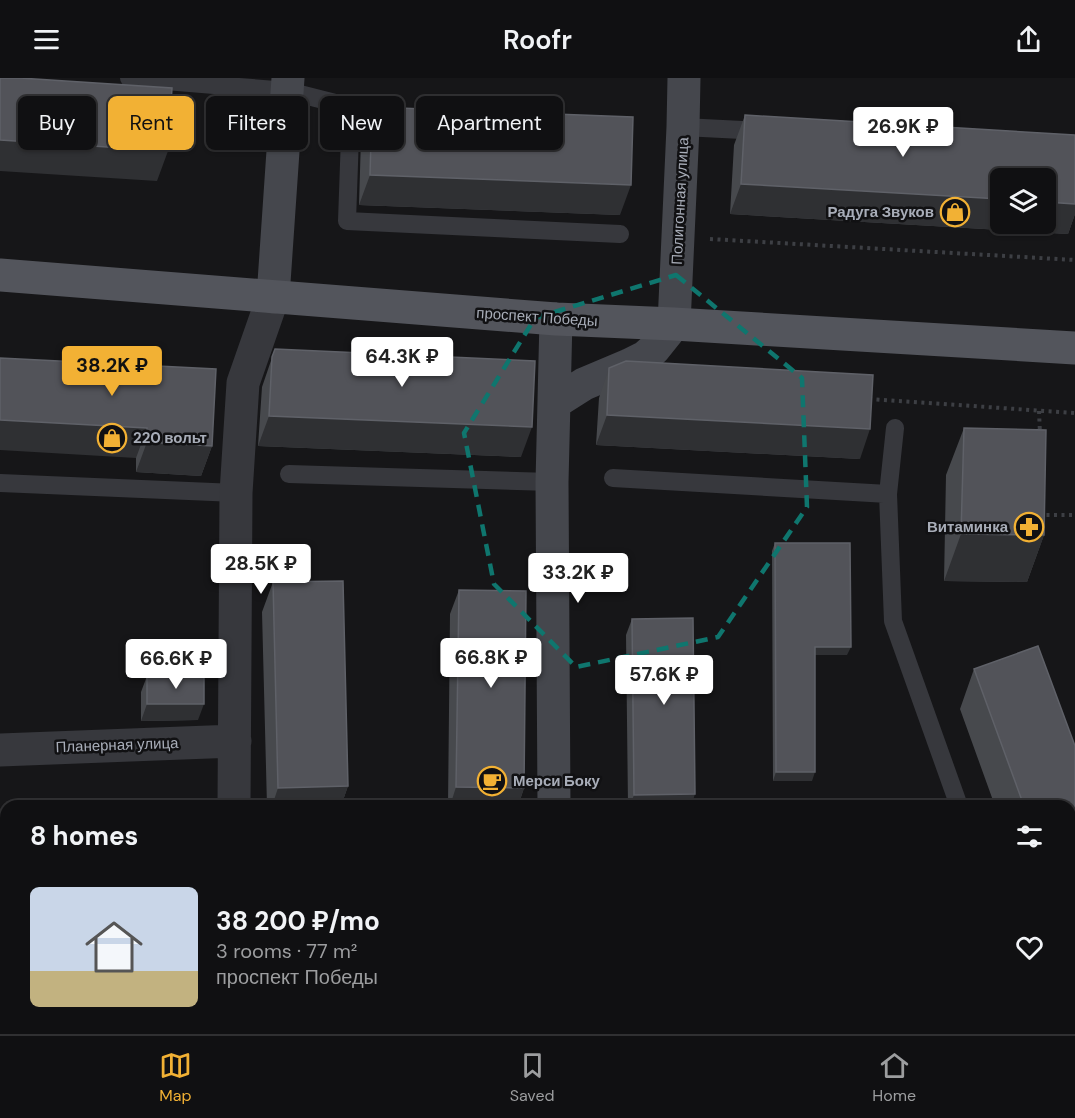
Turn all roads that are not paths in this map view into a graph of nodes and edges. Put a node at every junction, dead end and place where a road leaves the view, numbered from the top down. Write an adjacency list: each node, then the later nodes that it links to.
1 (129, 78): 3 (lane)
2 (684, 78): 7 (street, Полигонная улица)
3 (288, 85): 4 (lane); 12 (street)
4 (320, 96)
5 (404, 110): 6 (lane)
6 (409, 110)
7 (683, 127): 8 (lane); 14 (street, Полигонная улица)
8 (776, 132)
9 (349, 150): 10 (lane)
10 (620, 234)
11 (0, 275): 12 (main road, проспект Победы)
12 (273, 297): 13 (main road, проспект Победы); 22 (street)
13 (556, 319): 14 (main road, проспект Победы); 16 (street)
14 (675, 324): 15 (main road, проспект Победы); 16 (street)
15 (1075, 348)
16 (554, 403): 20 (street)
17 (895, 428): 23 (lane)
18 (289, 474): 20 (lane)
19 (613, 478): 23 (lane)
20 (552, 482): 27 (street)
21 (0, 483): 22 (lane)
22 (236, 493): 24 (street)
23 (888, 494): 28 (lane)
24 (235, 741): 25 (street, Планерная улица); 26 (street)
25 (0, 750)
26 (234, 800)
27 (554, 800)
28 (957, 800)

